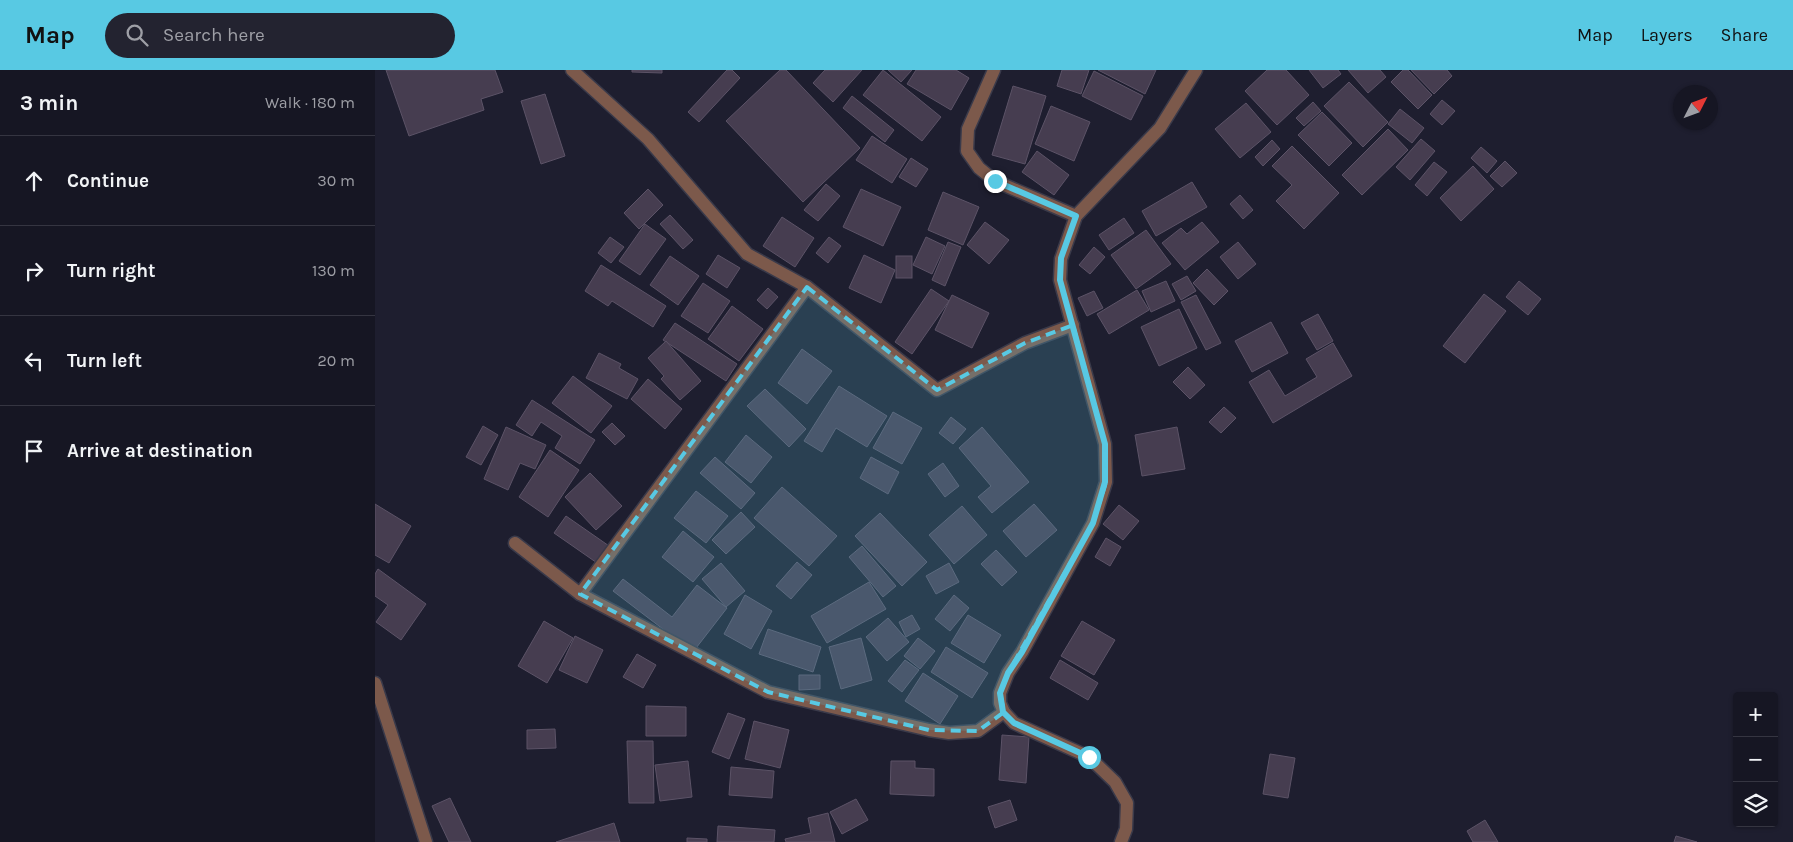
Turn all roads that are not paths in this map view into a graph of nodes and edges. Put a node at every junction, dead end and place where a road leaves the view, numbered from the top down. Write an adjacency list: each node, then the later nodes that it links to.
1 (572, 70): 5 (street)
2 (994, 70): 4 (street)
3 (1196, 70): 4 (street)
4 (1076, 216): 6 (street)
5 (807, 287): 6 (street); 8 (street)
6 (1073, 325): 10 (street)
7 (515, 543): 8 (street)
8 (580, 594): 10 (street)
9 (375, 683): 11 (street)
10 (1003, 712): 12 (street)
11 (426, 842)
12 (1121, 842)

